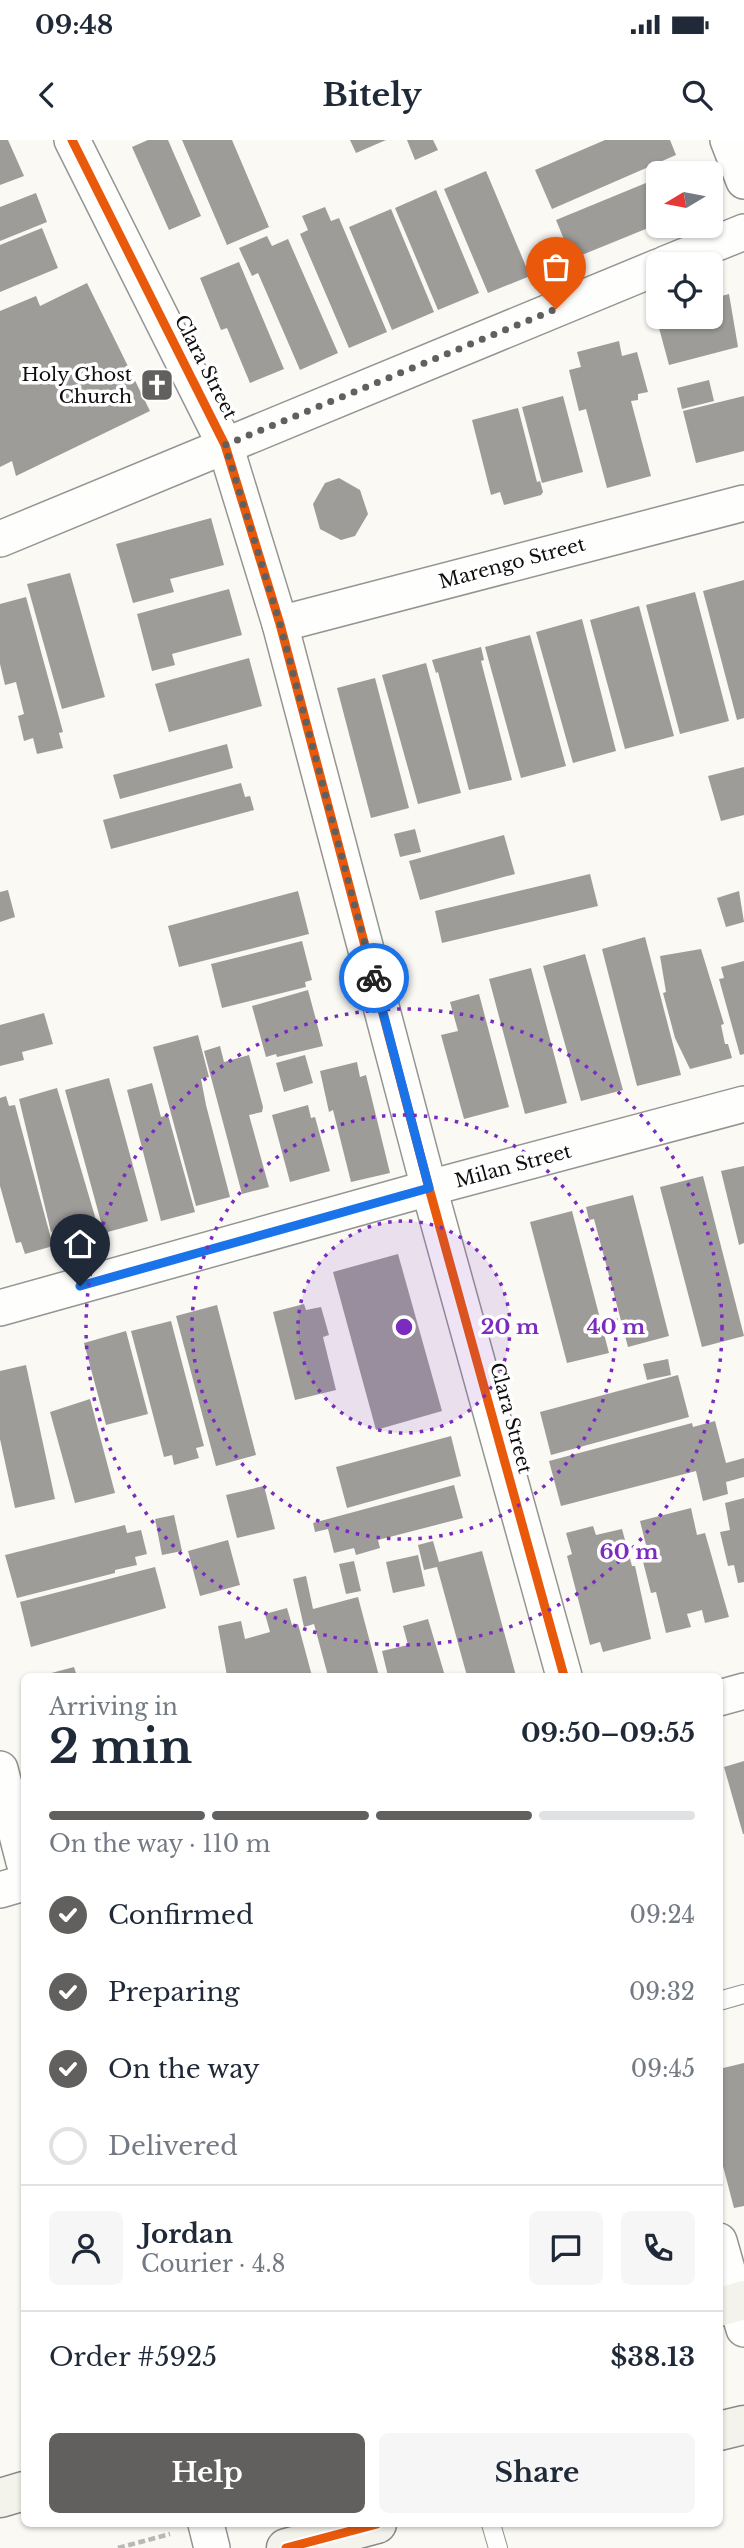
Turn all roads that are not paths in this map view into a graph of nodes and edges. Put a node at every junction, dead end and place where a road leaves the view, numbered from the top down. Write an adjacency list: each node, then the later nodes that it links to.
1 (72, 140): 7 (street, Clara Street)
2 (728, 140): 3 (street)
3 (744, 181)
4 (744, 232): 5 (street)
5 (695, 252)
6 (646, 272): 7 (street)
7 (225, 445): 9 (street); 10 (street, Clara Street)
8 (744, 503): 10 (street, Marengo Street)
9 (0, 539)
10 (280, 624): 12 (street, Clara Street)
11 (744, 1104): 12 (street, Milan Street)
12 (429, 1188): 13 (street, Milan Street); 14 (street, Clara Street)
13 (0, 1308)
14 (563, 1673)
15 (744, 1691): 16 (street)
16 (723, 1697)
17 (0, 1769): 18 (street)
18 (21, 1850)
19 (21, 1884): 20 (street)
20 (0, 1890)
21 (744, 1994): 22 (lane)
22 (723, 2000)
23 (723, 2257): 24 (street)
24 (736, 2310)
25 (744, 2425): 26 (main road)
26 (723, 2430)
27 (21, 2492): 28 (main road)
28 (0, 2498)
29 (207, 2527): 32 (street)
30 (366, 2527): 33 (main road)
31 (492, 2527): 34 (lane)
32 (212, 2548)
33 (286, 2548)
34 (498, 2548)

